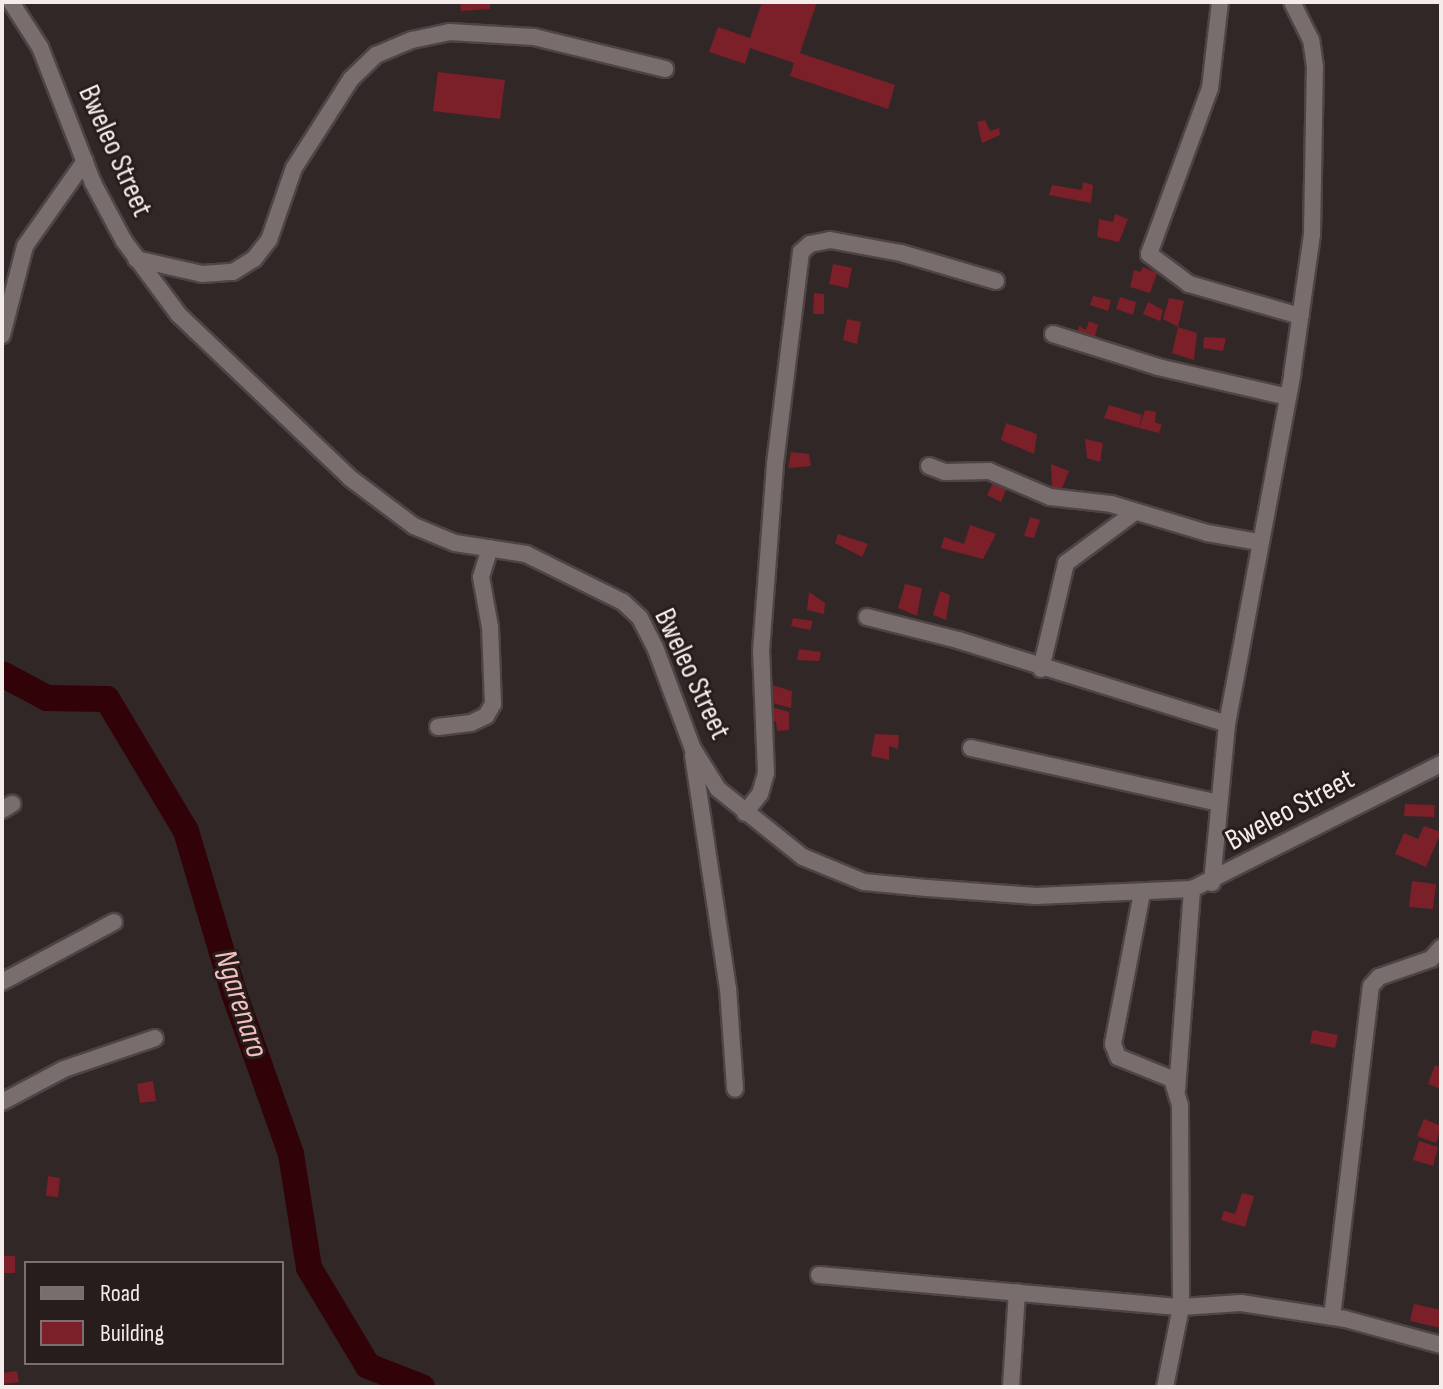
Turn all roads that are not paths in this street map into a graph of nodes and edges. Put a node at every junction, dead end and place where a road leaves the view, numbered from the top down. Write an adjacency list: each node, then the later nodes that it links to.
1 (11, 2): 5 (street, Bweleo Street)
2 (1220, 2): 8 (street)
3 (1292, 2): 8 (street)
4 (665, 69): 6 (street)
5 (85, 161): 6 (street, Bweleo Street); 10 (street)
6 (136, 259): 15 (street, Bweleo Street)
7 (996, 281): 24 (street)
8 (1300, 316): 11 (street)
9 (1053, 334): 11 (street)
10 (2, 335)
11 (1288, 397): 14 (street)
12 (929, 466): 13 (street)
13 (1135, 512): 14 (street); 17 (street)
14 (1259, 542): 18 (street)
15 (490, 548): 19 (street); 21 (street, Bweleo Street)
16 (867, 617): 17 (street)
17 (1041, 669): 18 (street)
18 (1227, 724): 23 (street)
19 (438, 727)
20 (971, 748): 23 (street)
21 (693, 749): 24 (street, Bweleo Street); 32 (street)
22 (1441, 765): 25 (street, Bweleo Street)
23 (1219, 803): 25 (street)
24 (745, 813): 27 (street, Bweleo Street)
25 (1212, 883): 26 (street, Bweleo Street)
26 (1192, 889): 27 (street, Bweleo Street); 33 (street)
27 (1142, 893): 33 (street)
28 (114, 922): 30 (street)
29 (1438, 956): 38 (street)
30 (2, 982)
31 (155, 1038): 34 (street)
32 (735, 1089)
33 (1177, 1090): 37 (street)
34 (2, 1102)
35 (819, 1275): 36 (street)
36 (1017, 1292): 37 (street); 40 (street)
37 (1181, 1307): 38 (street); 41 (street)
38 (1332, 1317): 39 (street)
39 (1441, 1345)
40 (1011, 1387)
41 (1165, 1387)

